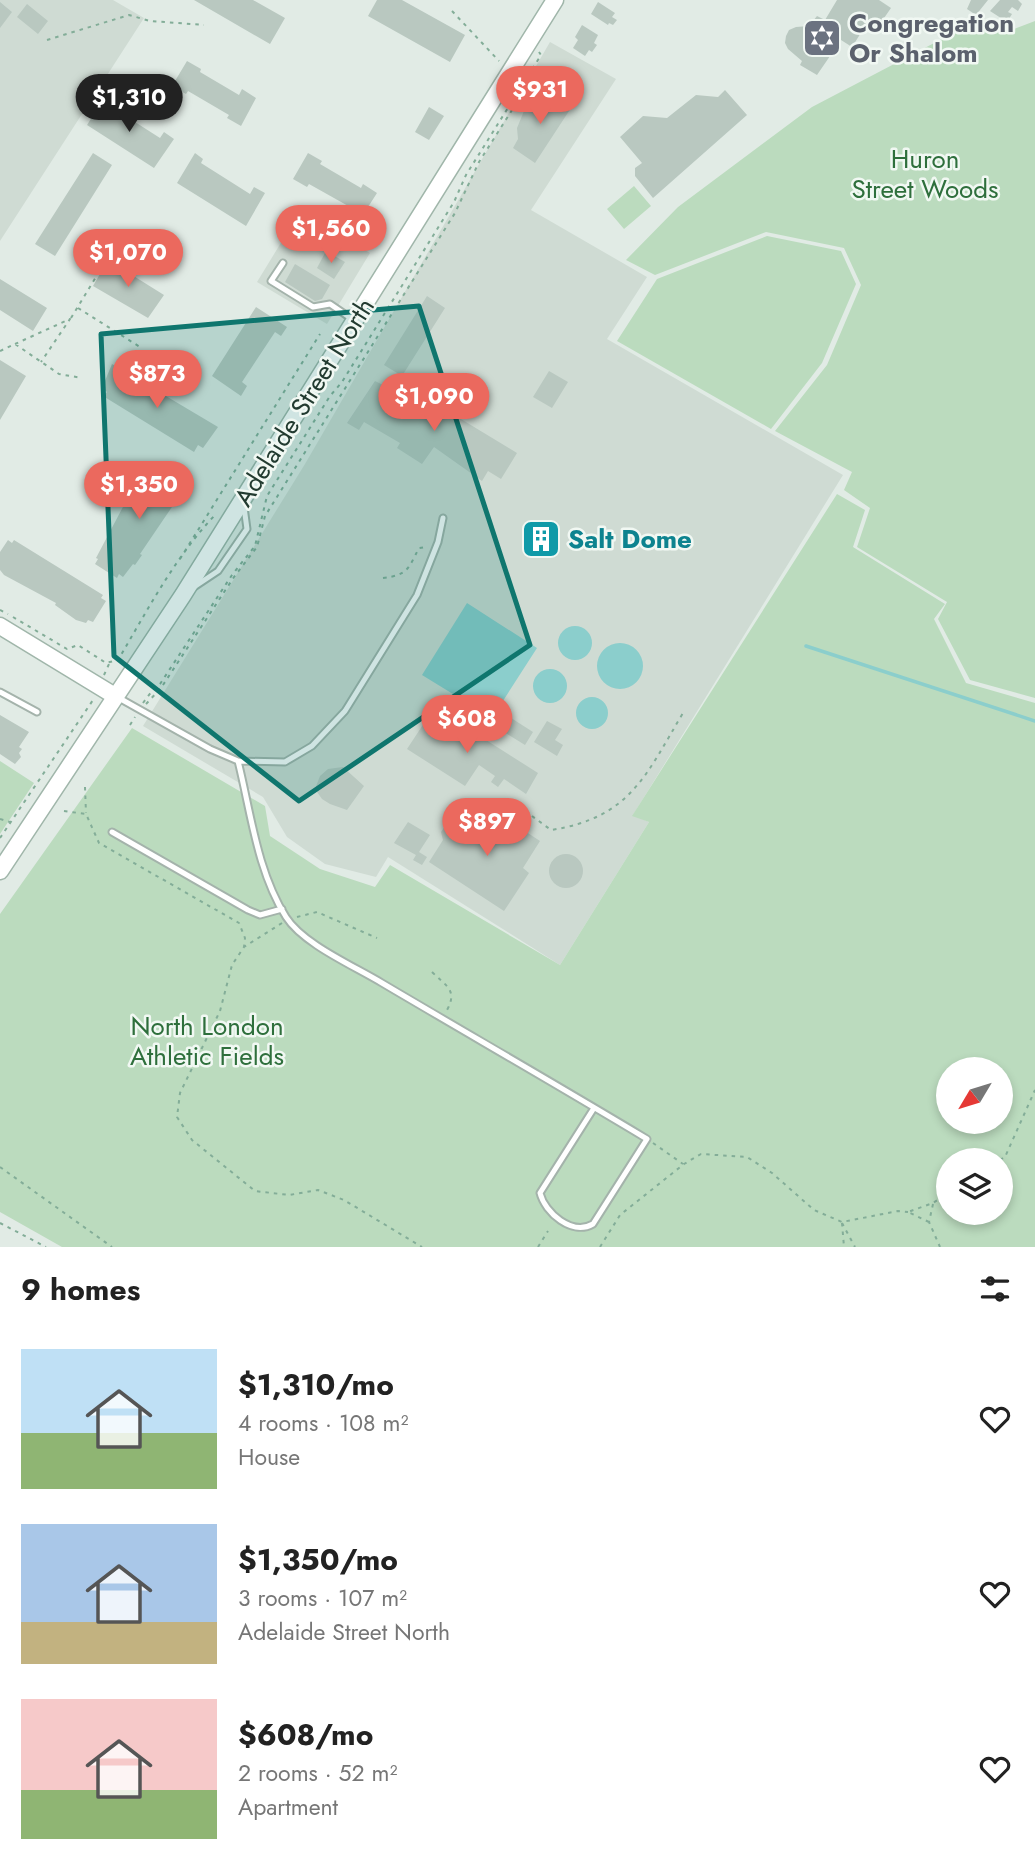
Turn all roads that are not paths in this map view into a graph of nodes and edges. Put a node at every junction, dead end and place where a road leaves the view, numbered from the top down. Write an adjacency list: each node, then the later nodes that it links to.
1 (555, 0): 3 (main road, Adelaide Street North)
2 (283, 263): 3 (lane)
3 (355, 320): 7 (main road, Adelaide Street North)
4 (443, 518): 9 (lane)
5 (0, 626): 7 (main road)
6 (0, 692): 8 (lane)
7 (115, 696): 9 (lane); 11 (main road, Adelaide Street North)
8 (37, 712)
9 (238, 761): 12 (lane)
10 (112, 832): 12 (lane)
11 (0, 871)
12 (282, 909): 13 (lane)
13 (594, 1108): 13 (lane)

